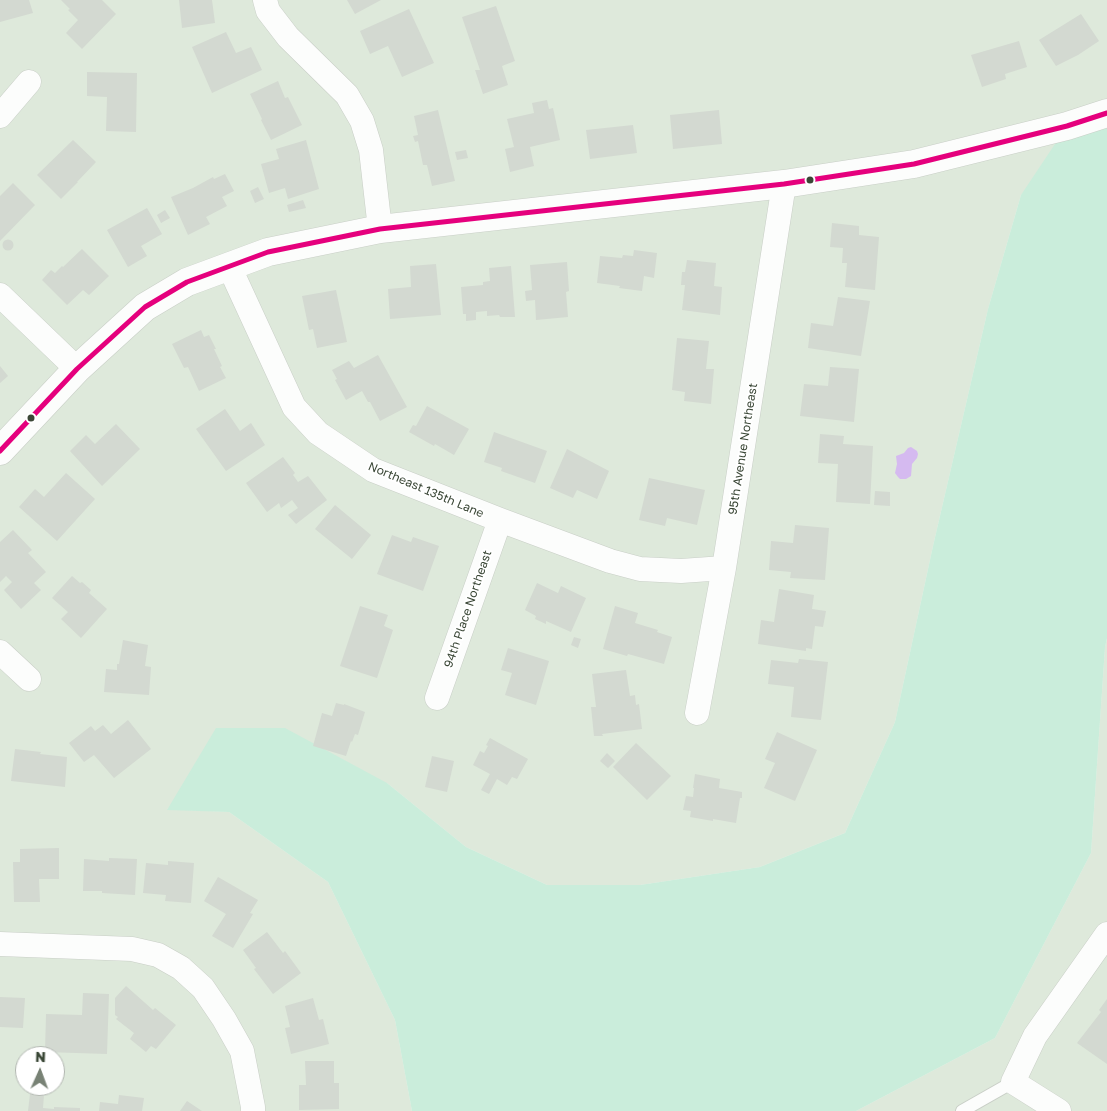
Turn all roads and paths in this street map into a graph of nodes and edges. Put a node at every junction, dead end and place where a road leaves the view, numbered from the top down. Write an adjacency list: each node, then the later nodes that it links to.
1 (265, 0): 6 (street)
2 (29, 82): 4 (street)
3 (1107, 113): 5 (street)
4 (0, 116)
5 (784, 184): 6 (street); 12 (street, 95th Avenue Northeast)
6 (380, 229): 7 (street)
7 (229, 266): 9 (street); 11 (street, Northeast 135th Lane)
8 (0, 294): 9 (street)
9 (77, 369): 10 (street)
10 (0, 451)
11 (500, 520): 12 (street, Northeast 135th Lane); 15 (street, 94th Place Northeast)
12 (724, 568): 16 (street, 95th Avenue Northeast)
13 (0, 652): 14 (street)
14 (29, 679)
15 (437, 698)
16 (697, 713)
17 (1107, 934): 19 (street)
18 (0, 944): 20 (street)
19 (1013, 1082): 21 (lane); 22 (street)
20 (253, 1111)
21 (962, 1111)
22 (1059, 1111)

